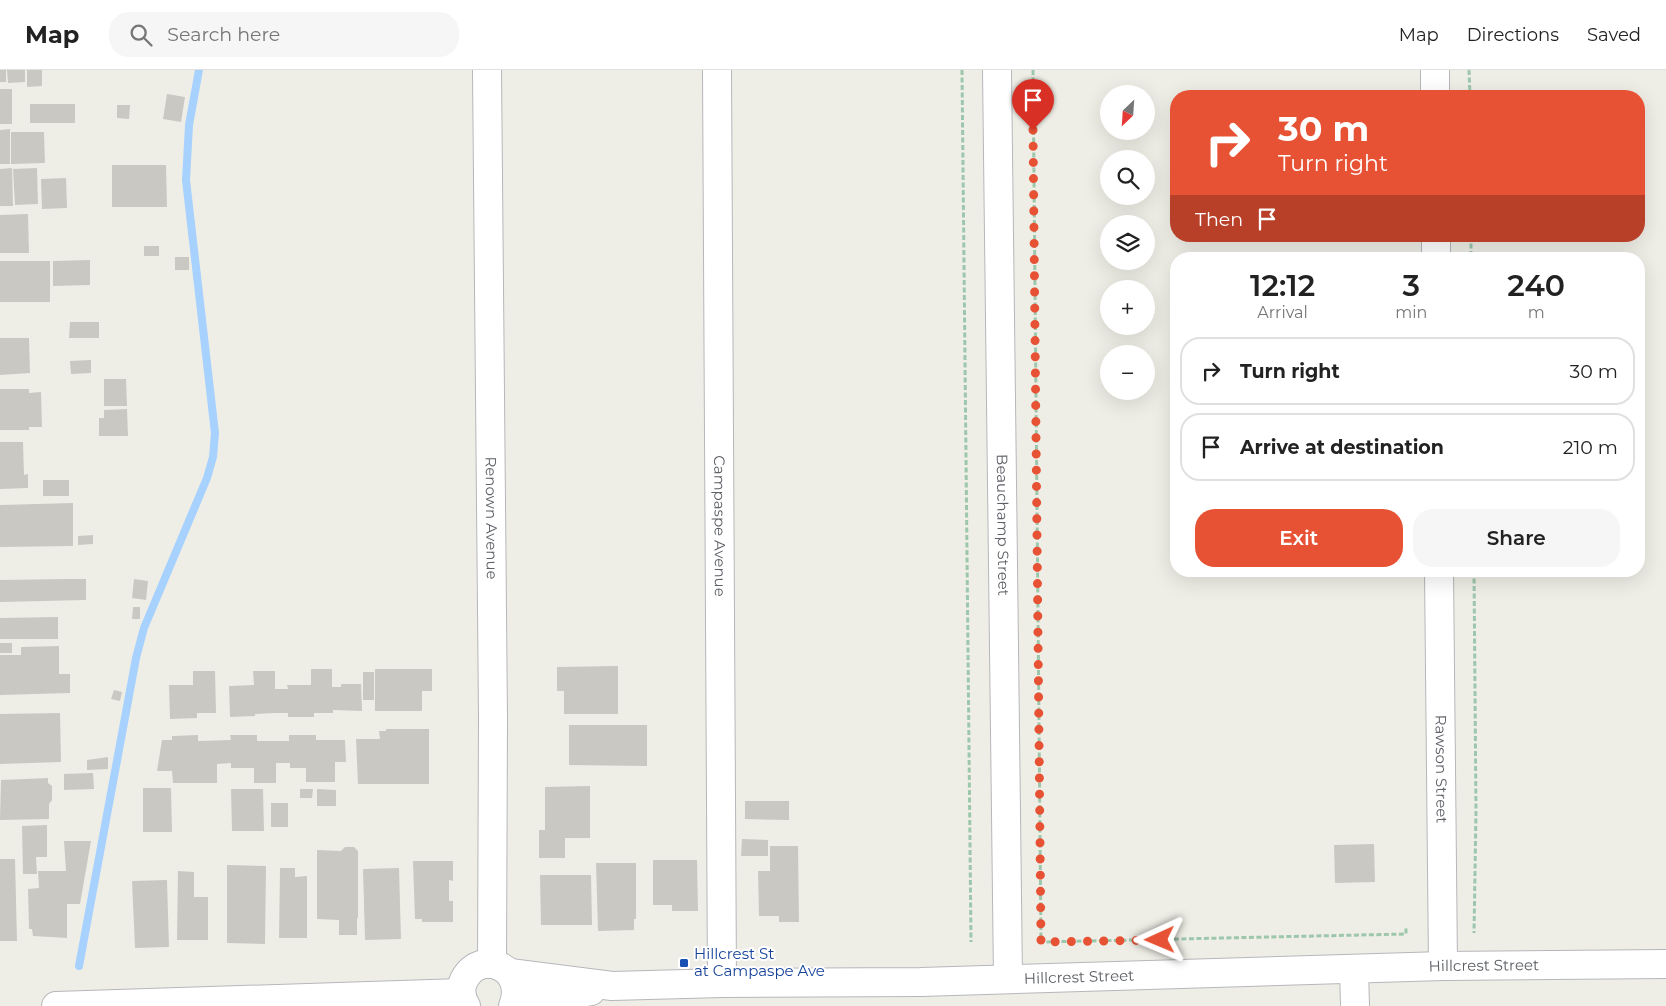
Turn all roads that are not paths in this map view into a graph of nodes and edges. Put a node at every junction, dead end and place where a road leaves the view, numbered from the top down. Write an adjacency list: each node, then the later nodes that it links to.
1 (487, 70): 9 (street, Renown Avenue)
2 (717, 70): 12 (street, Campaspe Avenue)
3 (997, 70): 11 (street, Beauchamp Street)
4 (1434, 70): 5 (street)
5 (1435, 90)
6 (1439, 577): 8 (street, Rawson Street)
7 (1666, 964): 8 (street, Hillcrest Street)
8 (1443, 966): 10 (street, Hillcrest Street)
9 (501, 969): 13 (street, Hillcrest Street); 15 (street); 17 (street, Renown Avenue)
10 (1354, 969): 11 (street, Hillcrest Street); 18 (street)
11 (1008, 980): 14 (street, Hillcrest Street)
12 (722, 983): 13 (street, Hillcrest Street); 14 (street, Hillcrest Street)
13 (612, 986): 17 (street, Hillcrest Street)
14 (921, 994)
15 (463, 999): 16 (street)
16 (56, 1006)
17 (515, 1006)
18 (1355, 1006)

